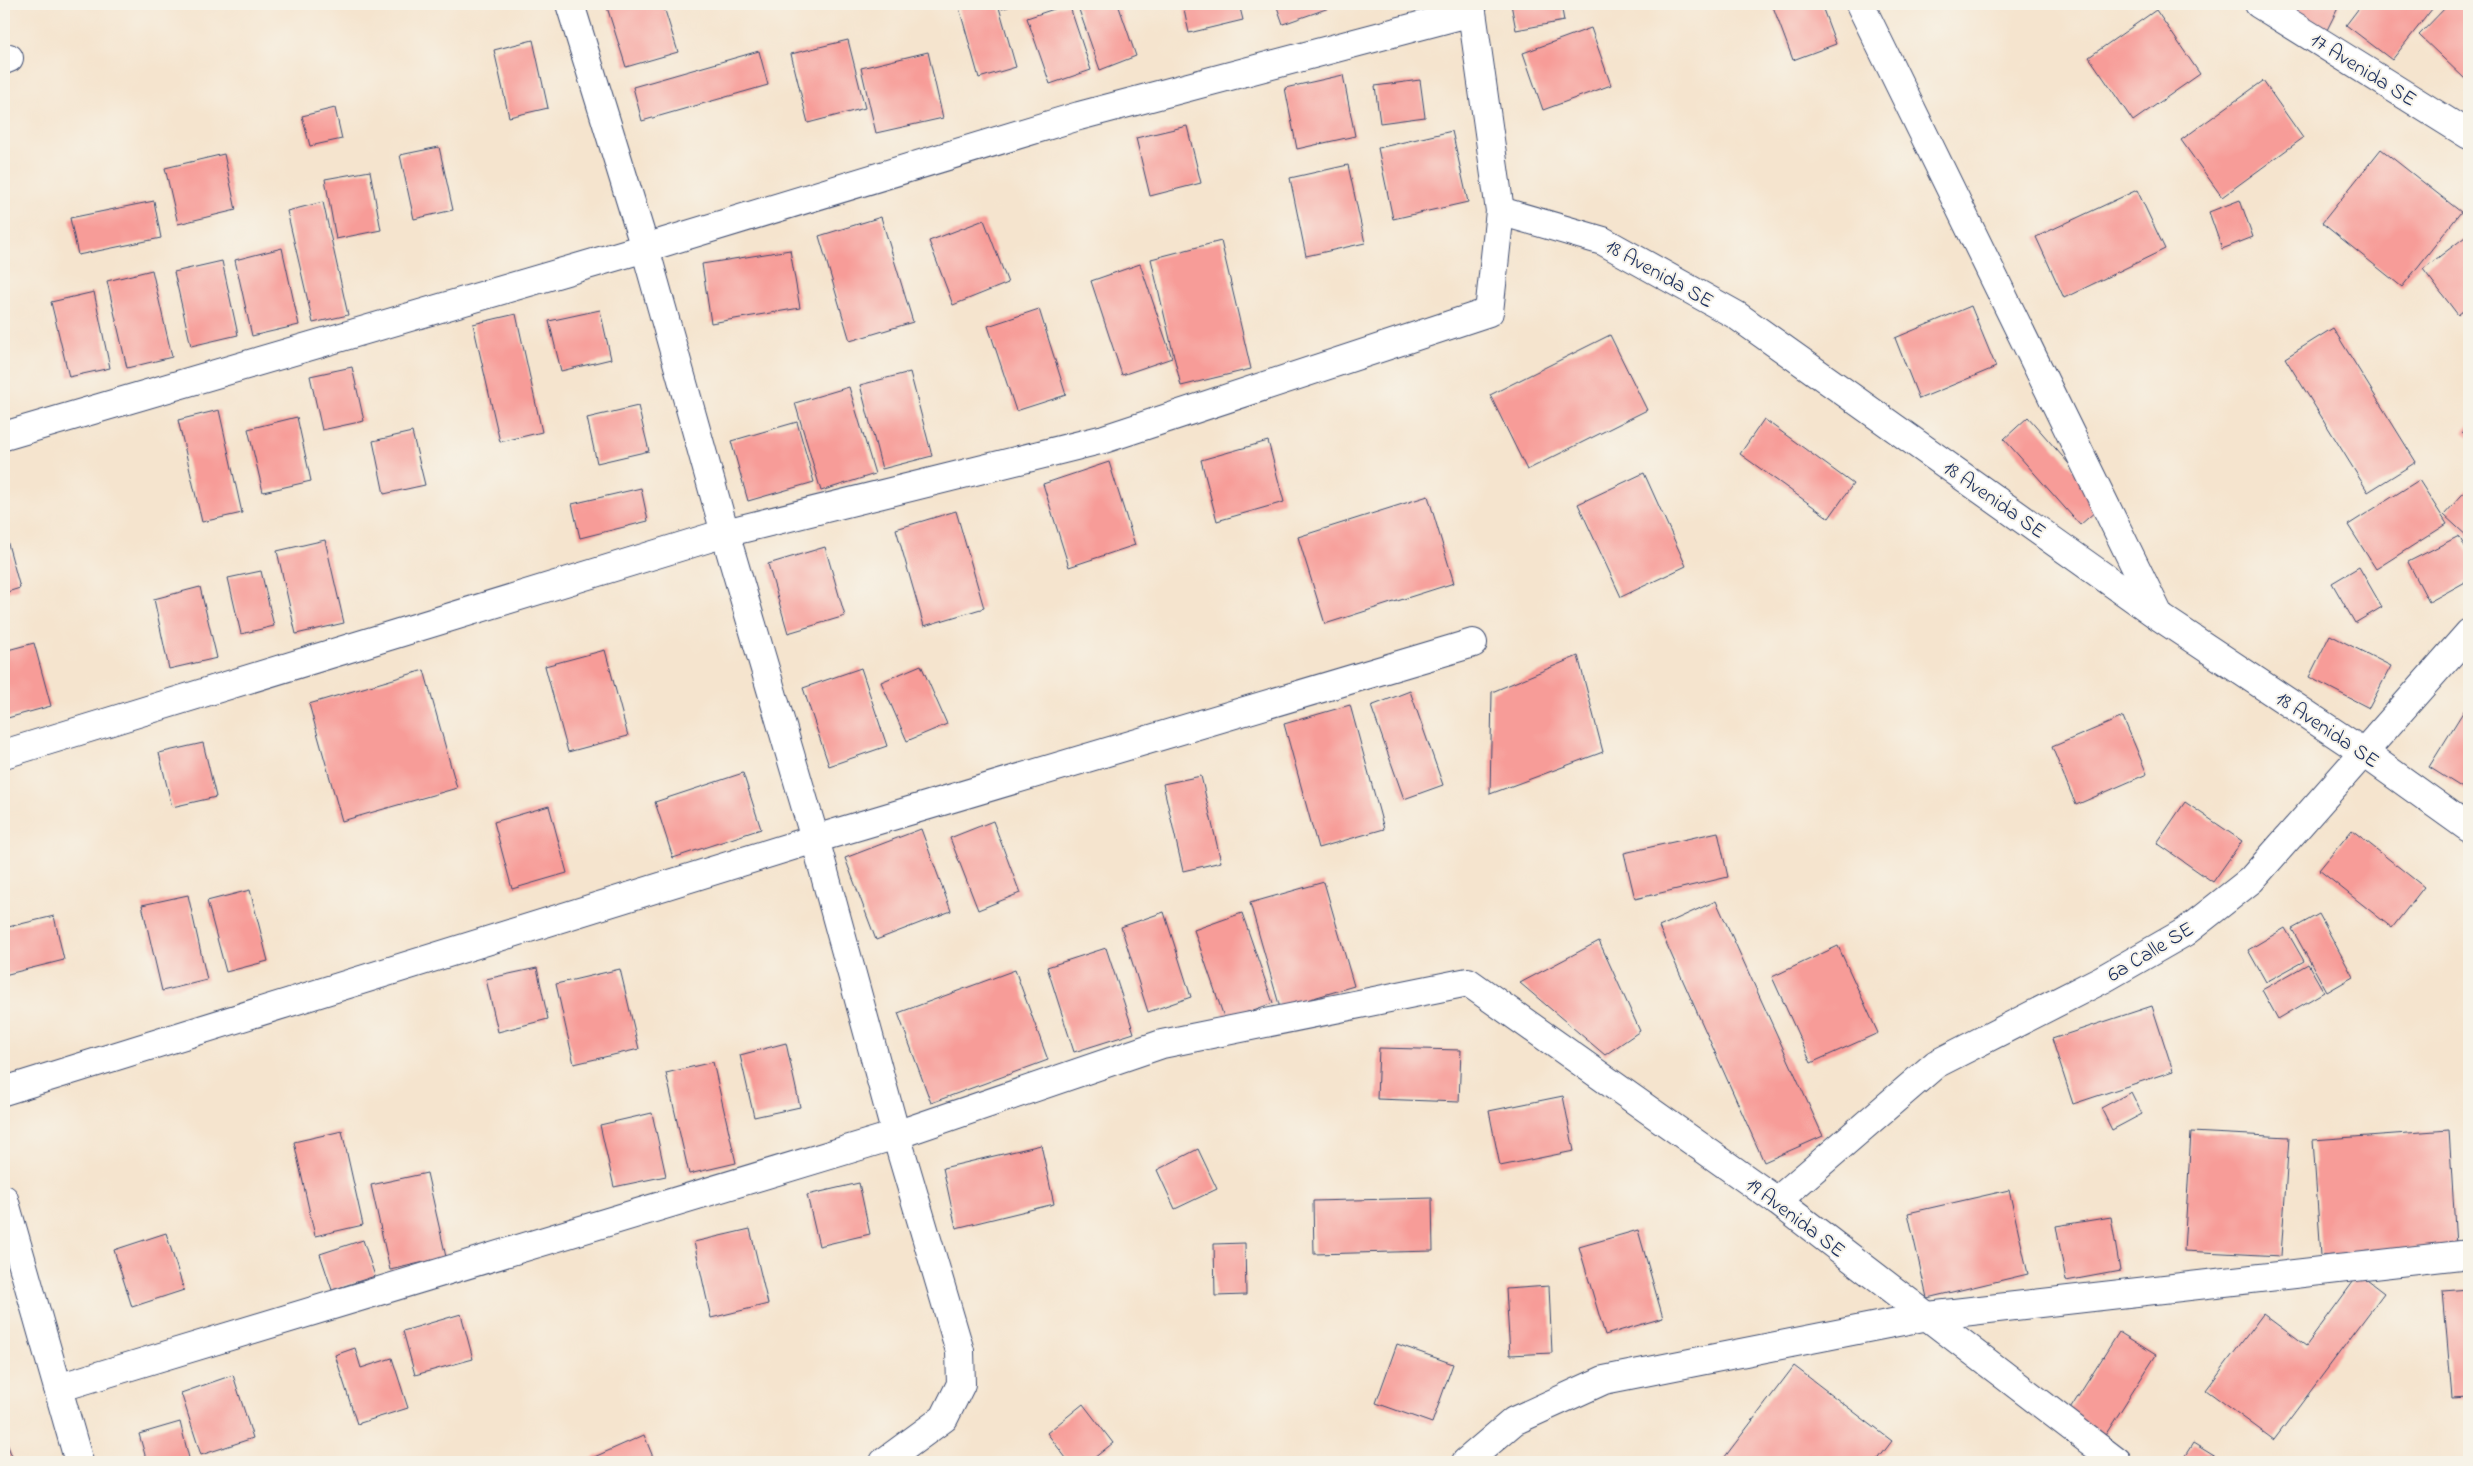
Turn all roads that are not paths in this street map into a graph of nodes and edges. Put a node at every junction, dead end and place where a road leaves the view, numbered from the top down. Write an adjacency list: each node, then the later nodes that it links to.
1 (570, 4): 6 (street)
2 (1860, 4): 9 (street)
3 (2259, 4): 4 (street, 17 Avenida SE)
4 (2469, 135)
5 (1500, 212): 6 (street); 8 (street); 9 (street, 18 Avenida SE)
6 (645, 248): 7 (street); 8 (street)
7 (4, 436)
8 (725, 532): 13 (street); 15 (street)
9 (2160, 617): 12 (street, 18 Avenida SE)
10 (2469, 633): 12 (street, 6a Calle SE)
11 (1473, 642): 15 (street)
12 (2363, 752): 14 (street, 18 Avenida SE); 19 (street, 6a Calle SE)
13 (4, 754)
14 (2469, 828)
15 (815, 838): 16 (street); 17 (street)
16 (4, 1091)
17 (896, 1135): 19 (street, 19 Avenida SE); 22 (street); 24 (street)
18 (4, 1199): 22 (street)
19 (1777, 1201): 21 (street, 19 Avenida SE)
20 (2469, 1254): 21 (street)
21 (1928, 1316): 25 (street); 26 (street, 19 Avenida SE)
22 (58, 1388): 23 (street)
23 (79, 1462)
24 (884, 1462)
25 (1466, 1462)
26 (2117, 1462)

